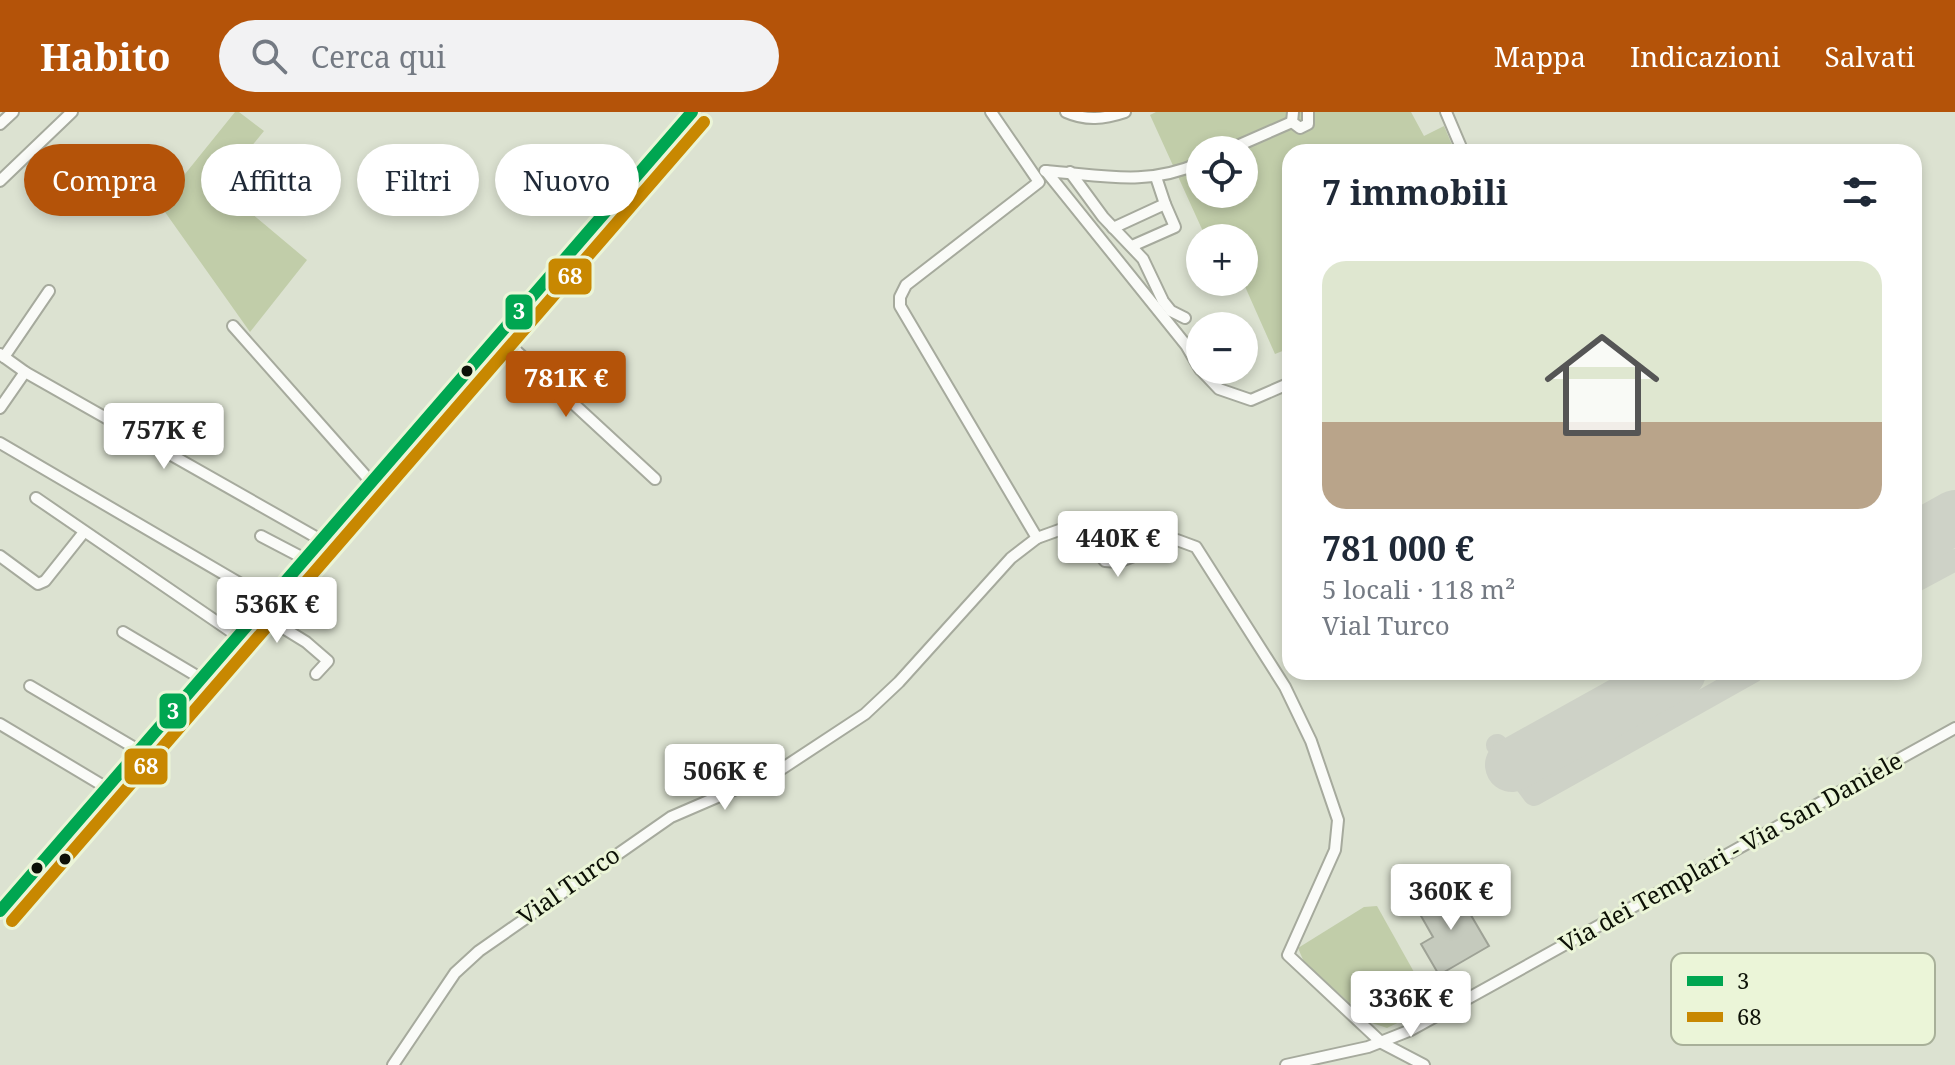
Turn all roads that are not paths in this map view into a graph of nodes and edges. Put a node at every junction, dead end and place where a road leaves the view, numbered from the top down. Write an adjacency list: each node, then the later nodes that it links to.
1 (13, 112): 10 (street)
2 (72, 112): 18 (street)
3 (692, 112): 25 (main road)
4 (991, 112): 14 (street)
5 (1066, 112): 6 (street)
6 (1125, 112)
7 (1446, 112): 12 (street)
8 (1310, 113): 9 (street)
9 (1293, 117): 11 (street)
10 (0, 124)
11 (1256, 136)
12 (1460, 144)
13 (1186, 167): 17 (street)
14 (1031, 170): 15 (street); 38 (street)
15 (1046, 171): 16 (street); 26 (street)
16 (1070, 172): 17 (street); 20 (street)
17 (1156, 177): 19 (street)
18 (0, 181)
19 (1165, 204): 20 (street); 21 (street)
20 (1113, 228): 21 (street)
21 (1132, 246): 23 (street)
22 (49, 291): 27 (street)
23 (1185, 318)
24 (233, 326): 34 (street)
25 (499, 335): 33 (street); 34 (main road)
26 (1186, 345)
27 (2, 356): 28 (street)
28 (25, 372): 31 (street); 39 (street)
29 (1214, 384): 30 (street)
30 (1282, 386)
31 (0, 408)
32 (0, 443): 42 (street)
33 (655, 479)
34 (372, 483): 39 (main road)
35 (36, 498): 36 (street)
36 (84, 532): 40 (street); 45 (street)
37 (261, 536): 41 (street)
38 (1037, 538): 54 (street); 55 (street, Vial Turco)
39 (321, 540): 41 (main road)
40 (0, 556)
41 (305, 559): 42 (main road)
42 (270, 601): 43 (main road)
43 (259, 613): 45 (main road); 46 (street)
44 (123, 632): 47 (street)
45 (239, 637): 47 (main road)
46 (316, 674)
47 (202, 679): 51 (main road)
48 (30, 686): 51 (street)
49 (0, 724): 52 (street)
50 (1955, 728): 54 (street, Via dei Templari - Via San Daniele)
51 (140, 751): 52 (main road)
52 (107, 788): 53 (main road)
53 (0, 911)
54 (1382, 1043): 56 (street, Via dei Templari - Via San Daniele); 57 (street)
55 (393, 1065)
56 (1286, 1065)
57 (1424, 1065)

